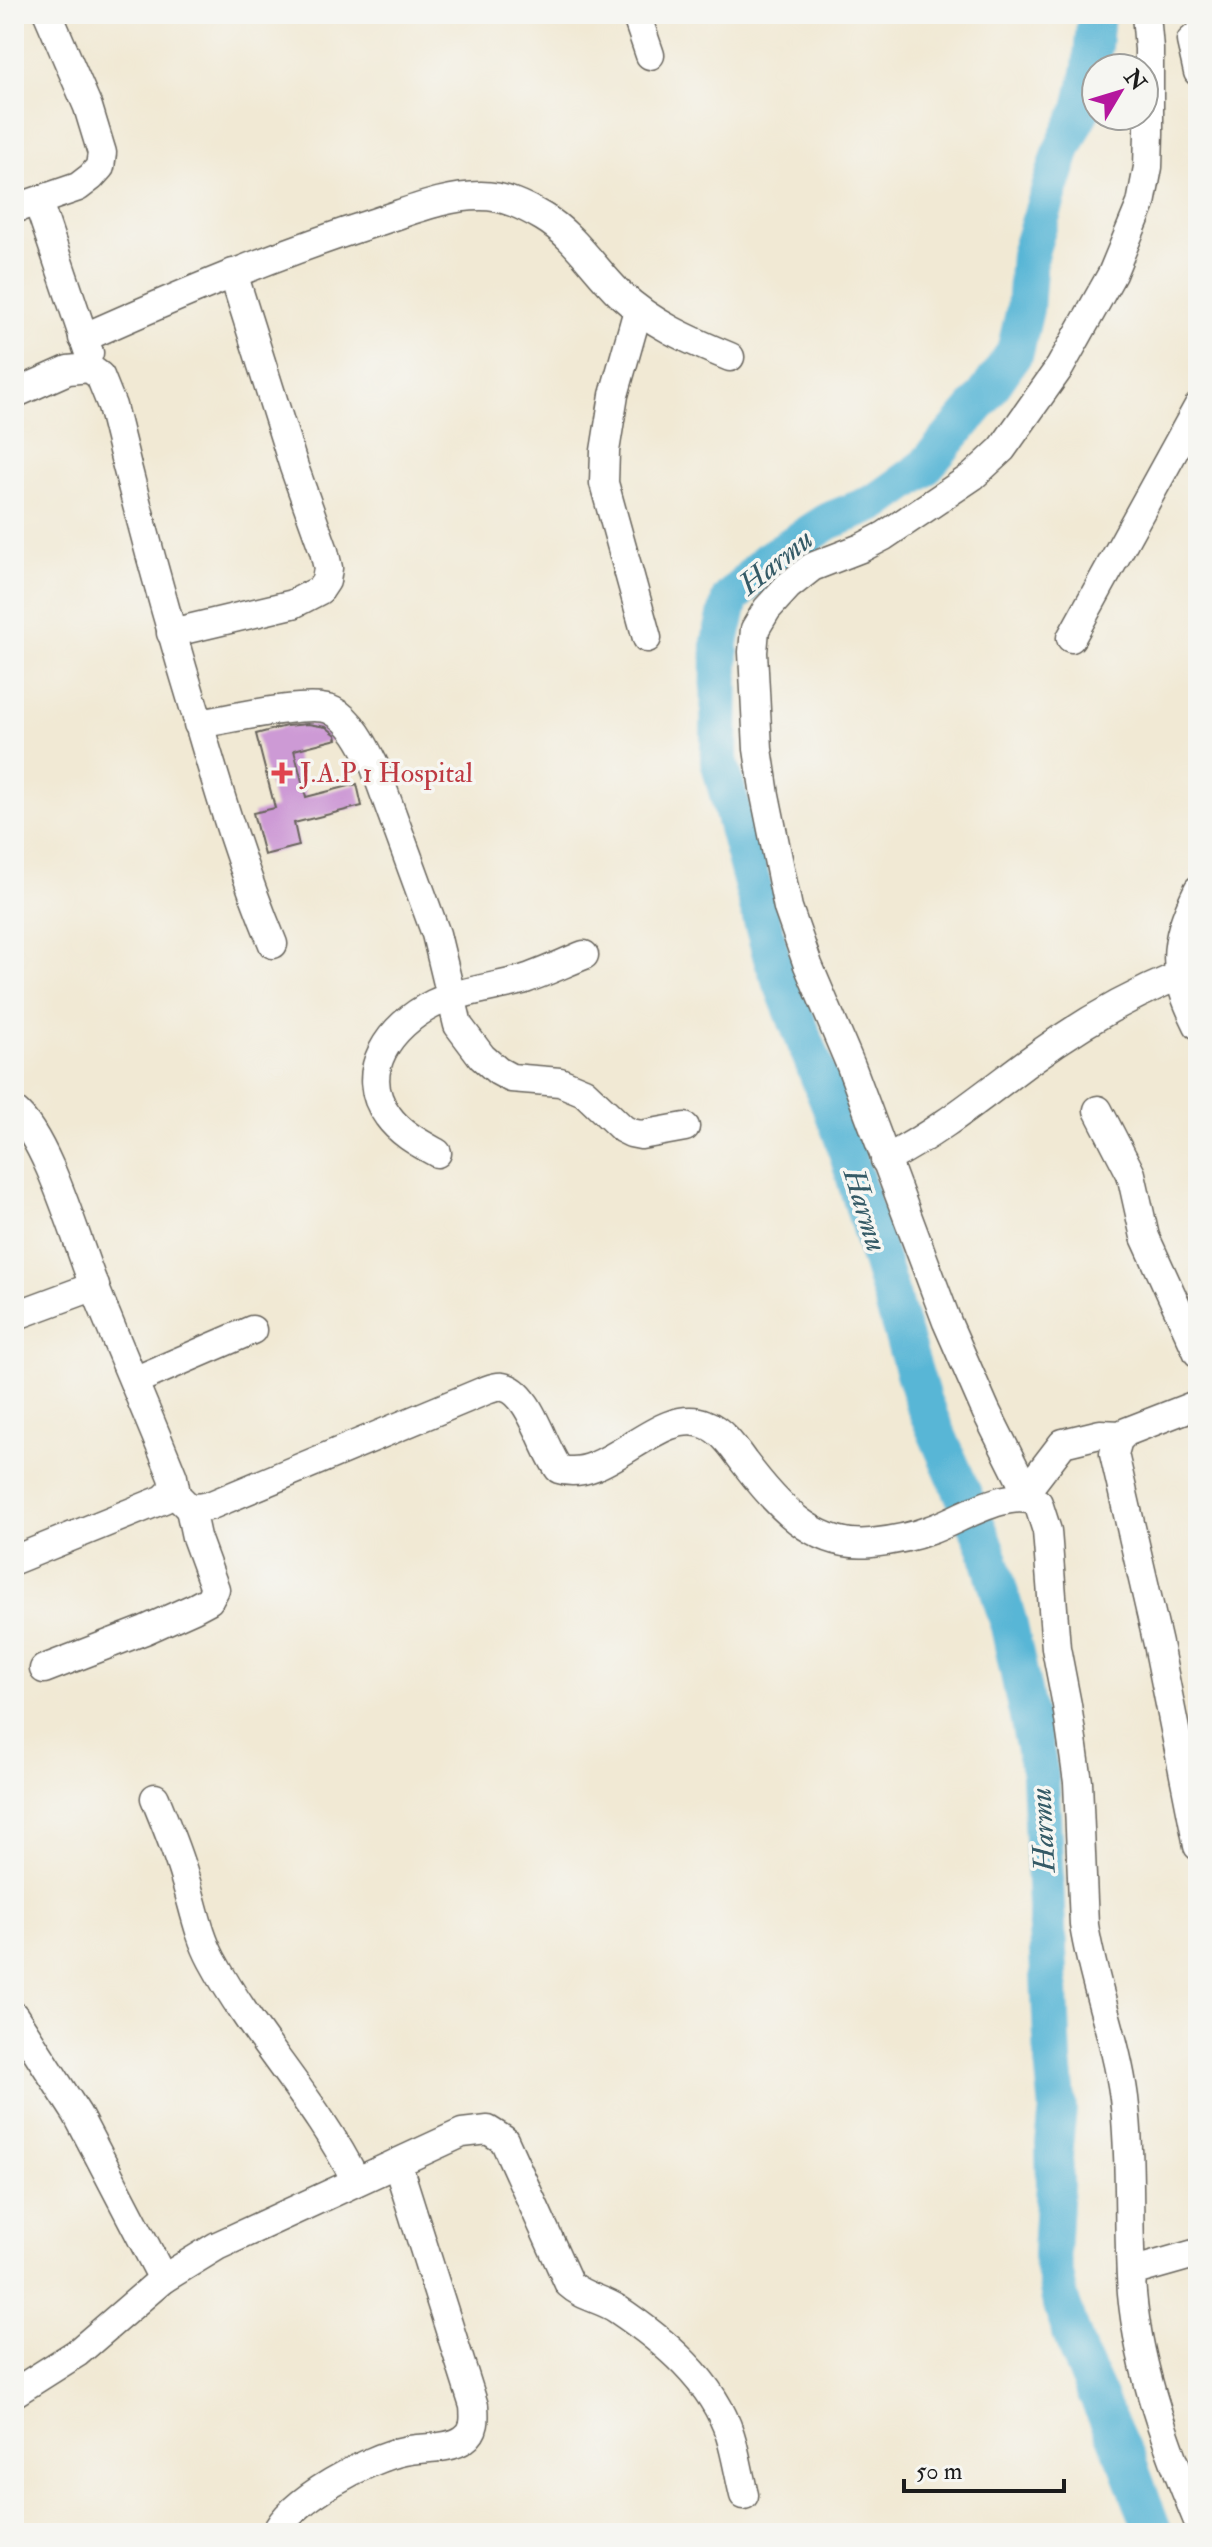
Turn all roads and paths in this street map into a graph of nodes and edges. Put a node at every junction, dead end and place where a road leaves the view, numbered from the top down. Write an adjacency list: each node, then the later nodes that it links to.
1 (48, 14): 7 (street)
2 (636, 14): 5 (street)
3 (1146, 14): 29 (street)
4 (1198, 35): 6 (street)
5 (650, 55)
6 (1198, 72)
7 (26, 206): 10 (street)
8 (233, 273): 9 (street); 10 (street); 15 (street)
9 (638, 310): 11 (street); 16 (street)
10 (83, 338): 12 (street)
11 (730, 357)
12 (95, 371): 13 (street); 15 (street)
13 (14, 394)
14 (1198, 407): 17 (street)
15 (171, 633): 18 (street)
16 (647, 638)
17 (1071, 638)
18 (198, 724): 20 (street); 23 (street)
19 (1198, 890): 22 (street)
20 (273, 944)
21 (584, 955): 23 (street)
22 (1178, 976): 24 (street); 29 (street)
23 (452, 996): 27 (street); 28 (street)
24 (1198, 1025)
25 (1098, 1110): 33 (street)
26 (14, 1111): 30 (street)
27 (685, 1127)
28 (437, 1153)
29 (885, 1160): 37 (street)
30 (95, 1286): 31 (street); 34 (street)
31 (14, 1316)
32 (252, 1330): 34 (street)
33 (1198, 1353)
34 (134, 1381): 38 (street)
35 (1198, 1404): 36 (street)
36 (1121, 1435): 37 (street); 42 (street)
37 (1019, 1496): 38 (street); 47 (street)
38 (182, 1500): 39 (street); 40 (street)
39 (14, 1560)
40 (44, 1669)
41 (155, 1798): 45 (street)
42 (1198, 1846)
43 (14, 2016): 48 (street)
44 (397, 2163): 45 (street); 50 (street); 52 (street)
45 (356, 2181): 48 (street)
46 (1198, 2253): 47 (street)
47 (1131, 2272): 51 (street)
48 (163, 2279): 49 (street)
49 (14, 2393)
50 (744, 2495)
51 (1198, 2521)
52 (276, 2533)

